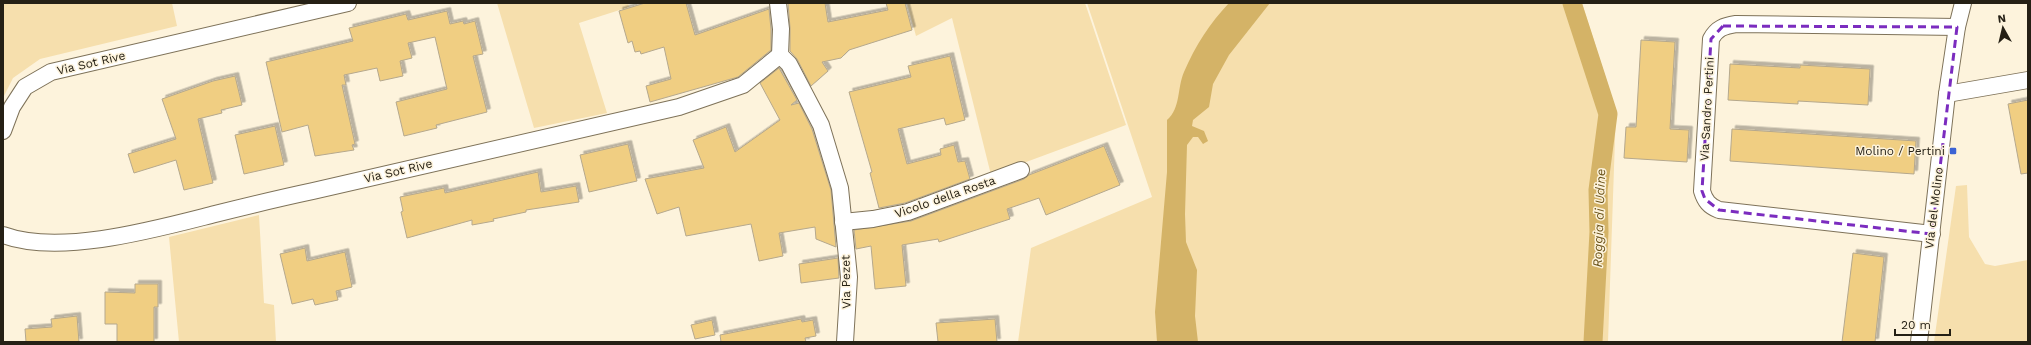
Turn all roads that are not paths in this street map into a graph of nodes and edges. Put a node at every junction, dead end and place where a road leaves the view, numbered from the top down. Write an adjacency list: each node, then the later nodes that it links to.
1 (348, 3): 8 (street, Via Sot Rive)
2 (778, 3): 5 (street)
3 (1963, 3): 4 (street, Via del Molino)
4 (1957, 27): 7 (street, Via del Molino); 11 (street, Via Sandro Pertini)
5 (780, 55): 10 (street, Via Pezet); 12 (street, Via Sot Rive)
6 (2028, 80): 7 (street)
7 (1948, 94): 11 (street, Via del Molino)
8 (3, 131)
9 (1021, 170): 10 (street, Vicolo della Rosta)
10 (843, 222): 13 (street, Via Pezet)
11 (1932, 234): 14 (street, Via del Molino)
12 (3, 235)
13 (845, 342)
14 (1919, 342)

